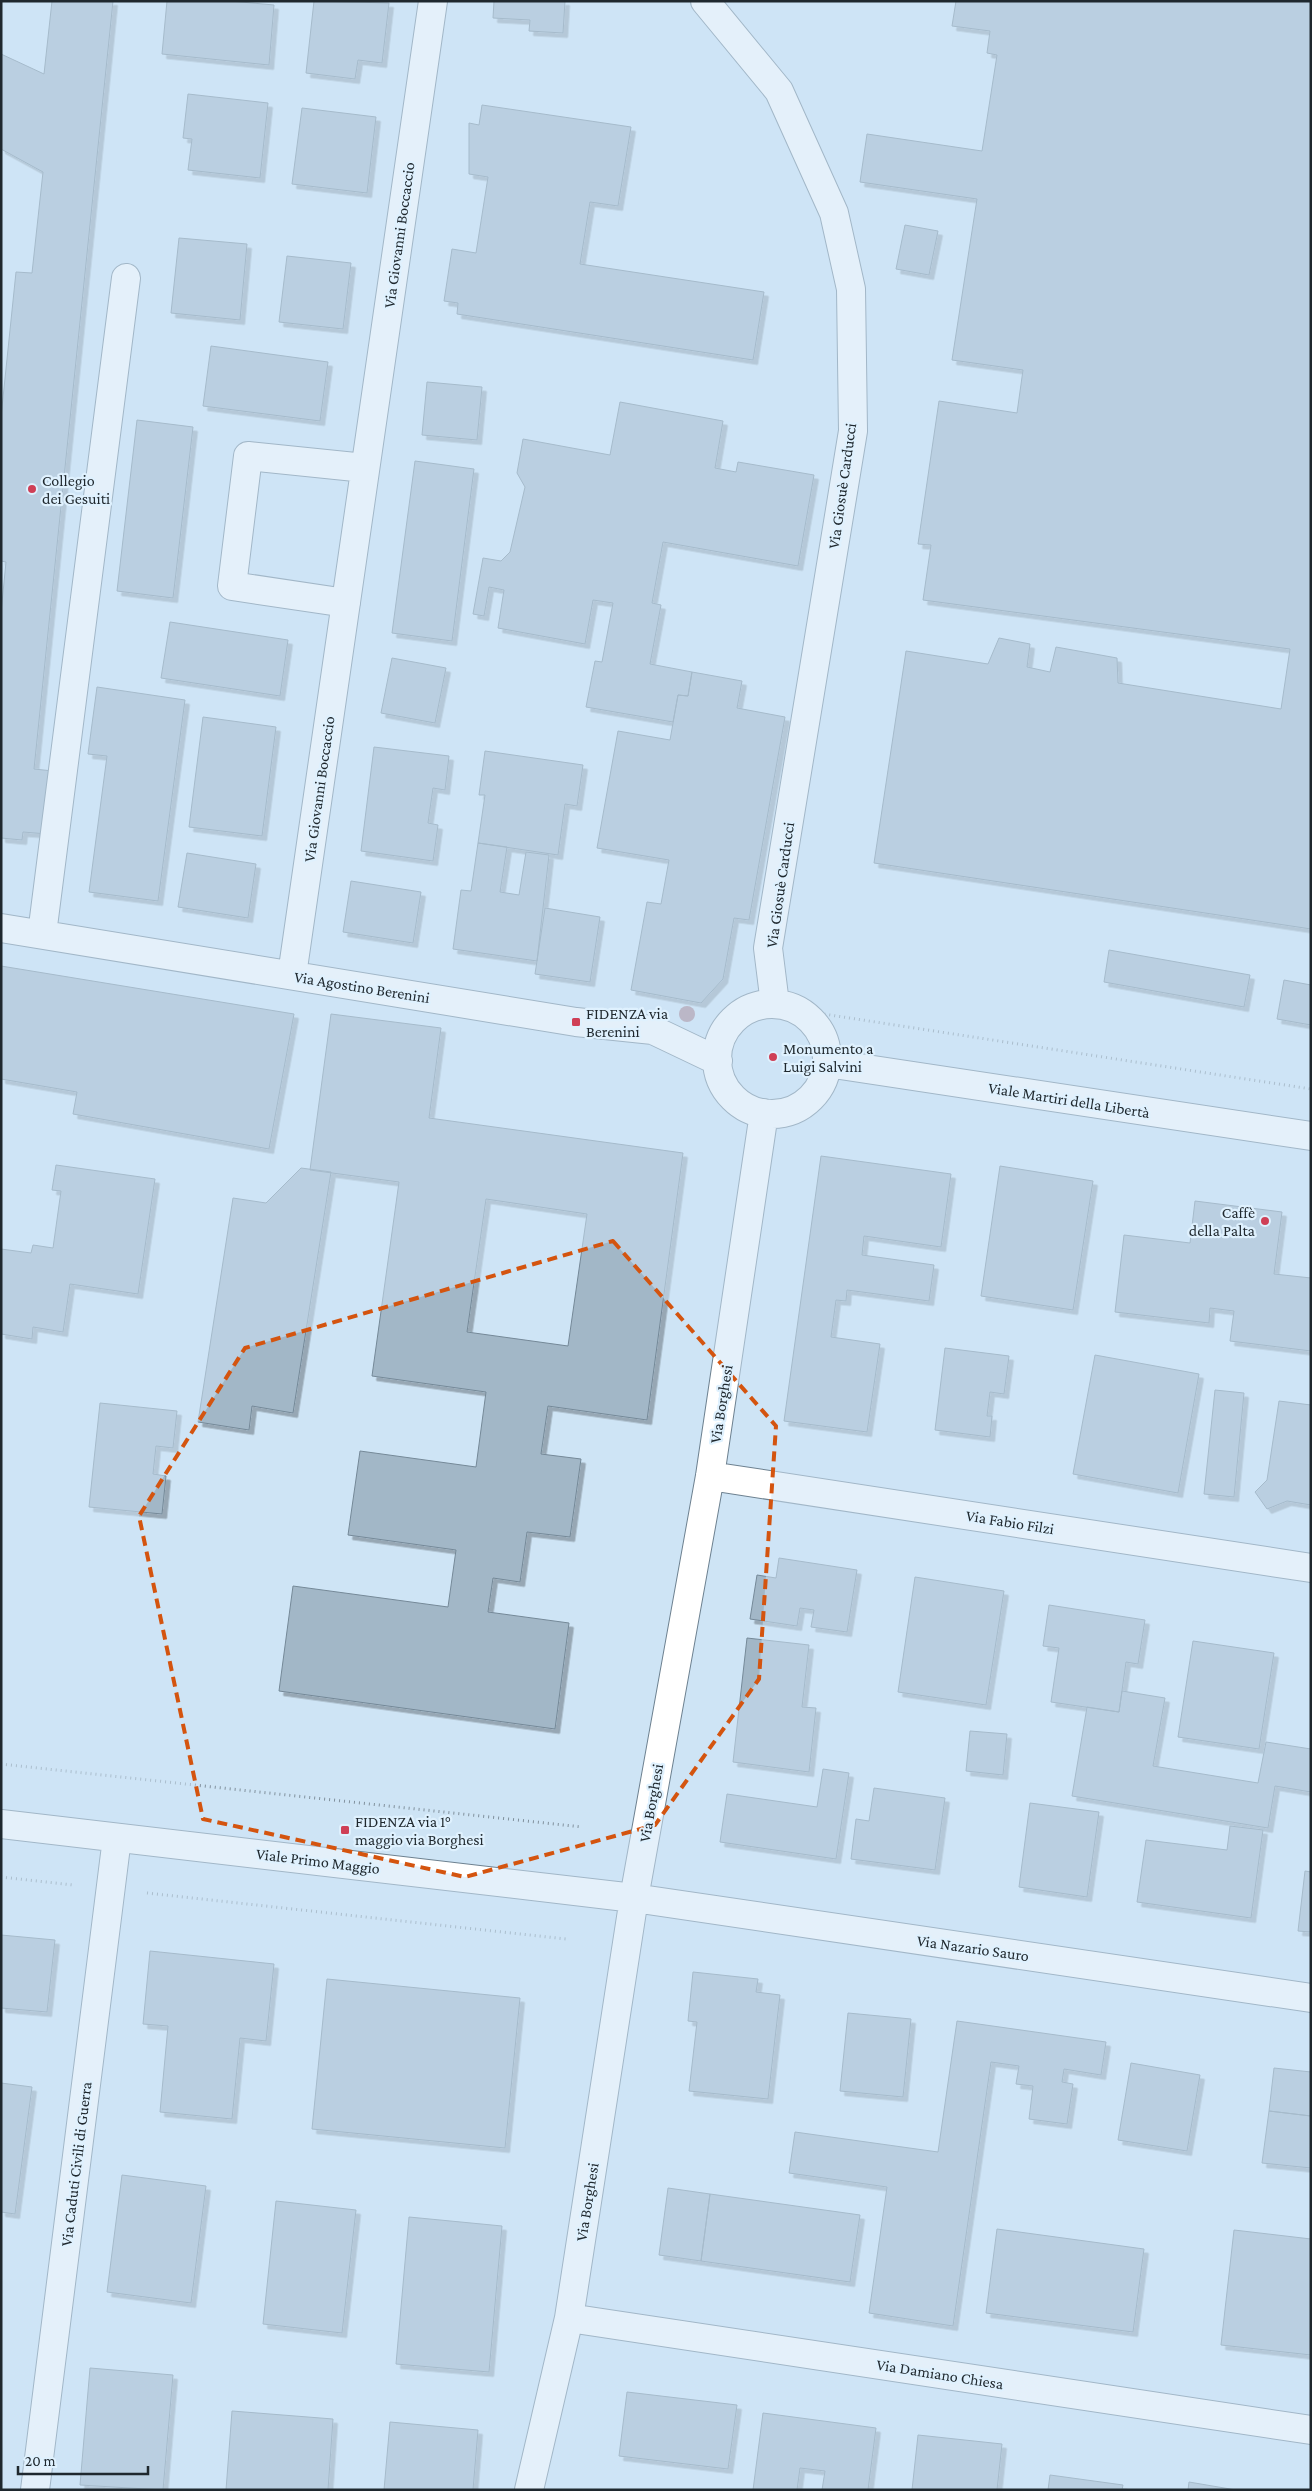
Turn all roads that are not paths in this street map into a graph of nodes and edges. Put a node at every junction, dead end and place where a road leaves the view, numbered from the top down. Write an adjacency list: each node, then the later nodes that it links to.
1 (434, 1): 4 (street, Via Giovanni Boccaccio)
2 (705, 1): 9 (street, Via Giosuè Carducci)
3 (126, 278): 7 (street)
4 (366, 468): 5 (street, Via Giovanni Boccaccio); 5 (street)
5 (346, 603): 8 (street, Via Giovanni Boccaccio)
6 (1, 928): 7 (street, Via Agostino Berenini)
7 (42, 934): 8 (street, Via Agostino Berenini)
8 (292, 975): 10 (street, Via Agostino Berenini)
9 (775, 1004): 10 (street); 11 (street)
10 (718, 1061): 12 (street)
11 (827, 1063): 12 (street); 13 (street, Viale Martiri della Libertà)
12 (764, 1114): 14 (street, Via Borghesi)
13 (1311, 1136)
14 (710, 1476): 15 (street, Via Fabio Filzi); 18 (street, Via Borghesi)
15 (1311, 1568)
16 (1, 1824): 17 (street, Viale Primo Maggio)
17 (117, 1838): 18 (street, Viale Primo Maggio); 22 (street, Via Caduti Civili di Guerra)
18 (634, 1898): 19 (street, Via Nazario Sauro); 20 (street, Via Borghesi)
19 (1311, 1998)
20 (569, 2318): 21 (street, Via Damiano Chiesa); 23 (street, Via Borghesi)
21 (1311, 2430)
22 (35, 2490)
23 (529, 2490)

